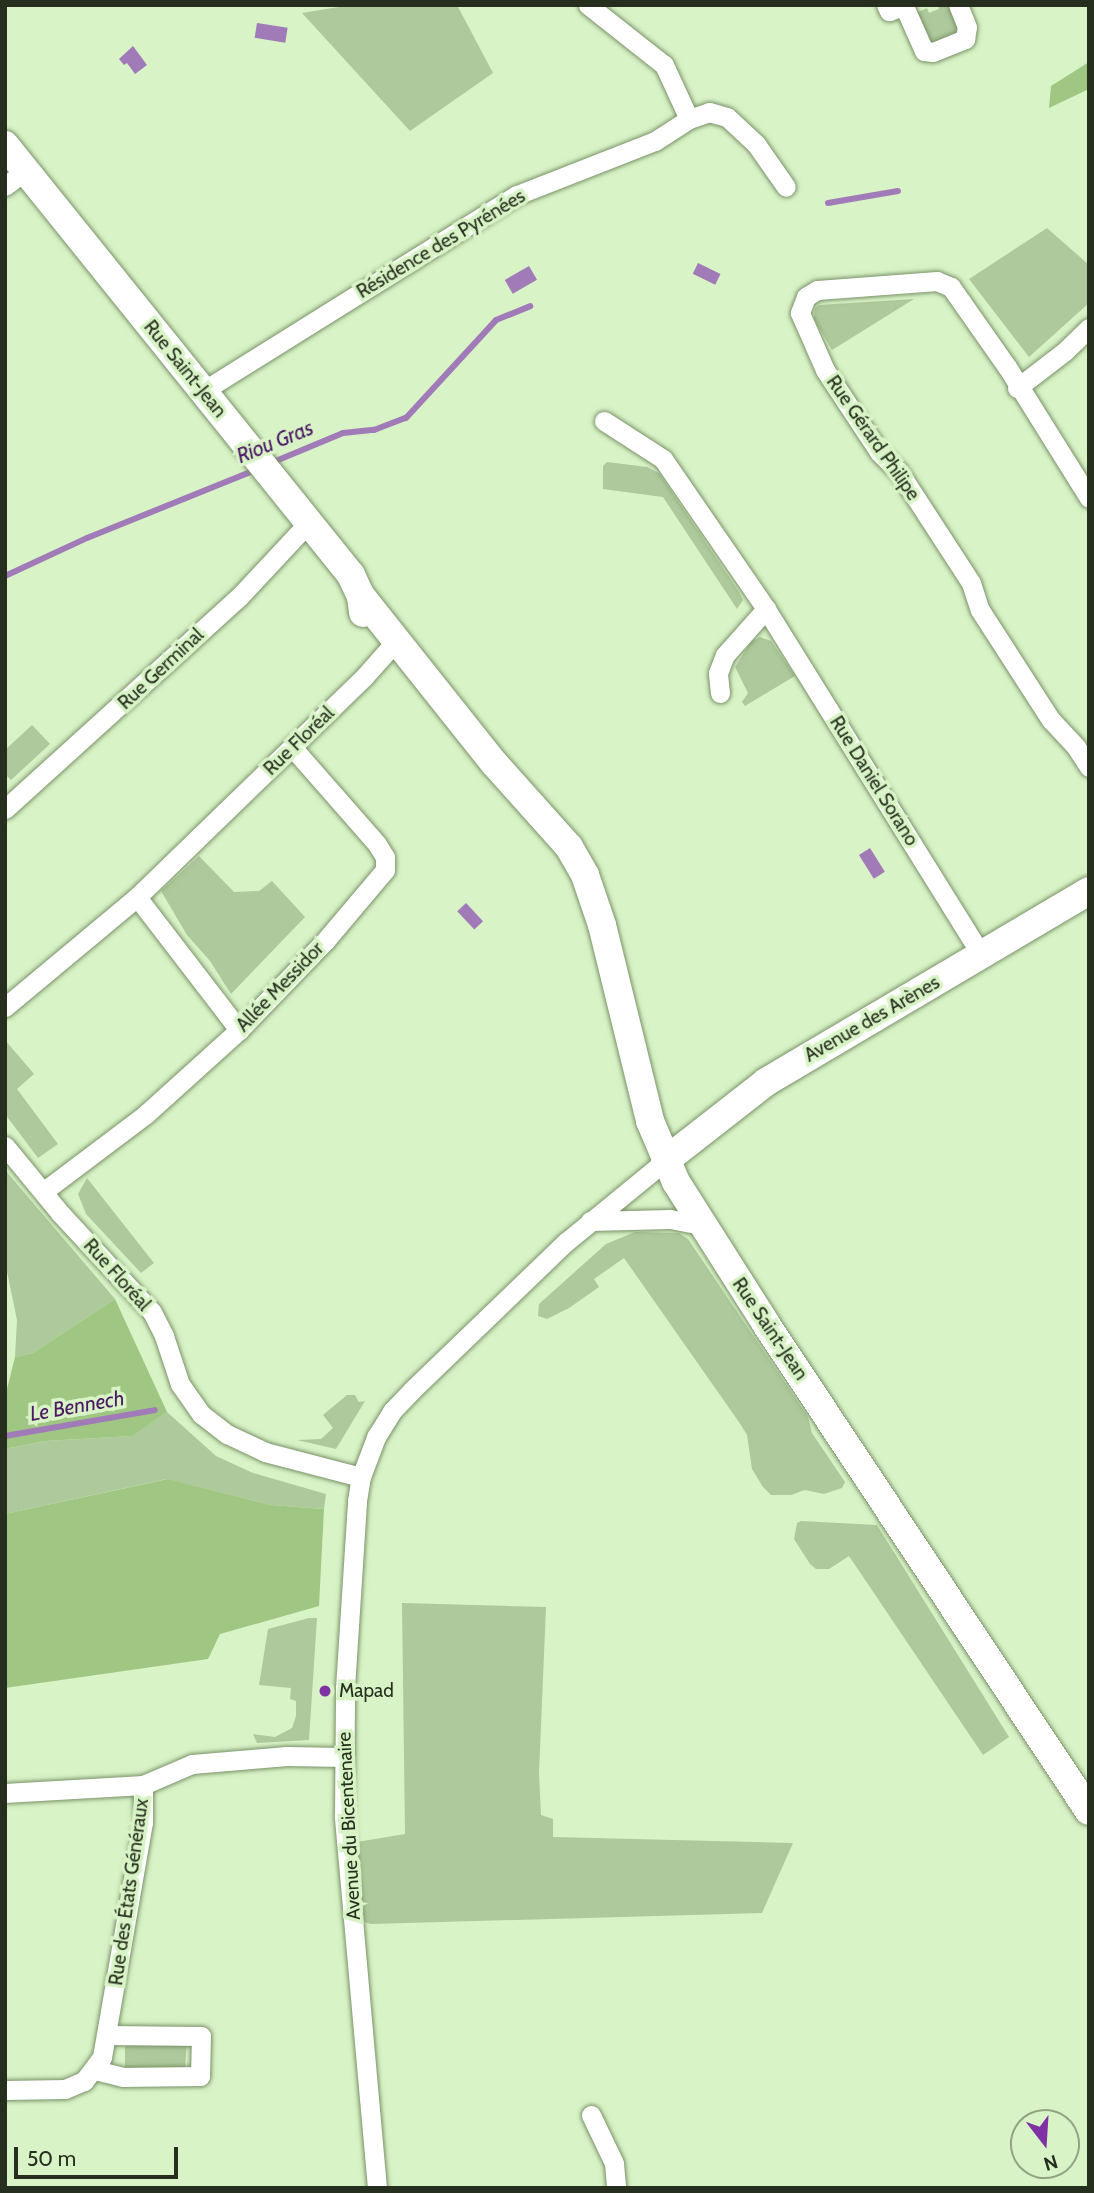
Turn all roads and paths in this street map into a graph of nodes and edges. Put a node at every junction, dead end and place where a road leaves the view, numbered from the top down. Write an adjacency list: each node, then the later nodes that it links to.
1 (588, 5): 5 (street)
2 (886, 5): 3 (street)
3 (904, 5): 4 (street)
4 (958, 5)
5 (689, 119): 8 (street, Résidence des Pyrénées); 11 (street, Résidence des Pyrénées)
6 (5, 145): 7 (street, Rue Saint-Jean)
7 (15, 179): 11 (street, Rue Saint-Jean)
8 (786, 187)
9 (1089, 328): 10 (street)
10 (1017, 388): 13 (street, Rue Gérard Philipe); 19 (street, Rue Gérard Philipe)
11 (203, 391): 14 (street, Rue Saint-Jean)
12 (604, 421): 15 (street, Rue Daniel Sorano)
13 (1089, 498)
14 (309, 522): 16 (street, Rue Saint-Jean); 20 (street, Rue Germinal)
15 (766, 609): 17 (street); 23 (street, Rue Daniel Sorano)
16 (390, 647): 18 (street, Rue Floréal); 27 (street, Rue Saint-Jean)
17 (720, 693)
18 (293, 748): 22 (street, Rue Floréal); 25 (street, Allée Messidor)
19 (1089, 767)
20 (5, 810)
21 (1089, 891): 23 (street, Avenue des Arènes)
22 (137, 897): 24 (street, Rue Floréal); 25 (street)
23 (981, 954): 27 (street, Avenue des Arènes)
24 (5, 1007)
25 (239, 1030): 28 (street, Allée Messidor)
26 (5, 1146): 28 (street, Rue Floréal)
27 (665, 1161): 29 (street, Avenue du Bicentenaire); 30 (street, Rue Saint-Jean)
28 (44, 1191): 31 (street, Rue Floréal)
29 (590, 1221): 30 (street); 31 (street, Avenue du Bicentenaire)
30 (702, 1225): 35 (street, Rue Saint-Jean)
31 (361, 1477): 32 (street, Avenue du Bicentenaire)
32 (343, 1756): 33 (street, Rue des États Généraux); 40 (street, Avenue du Bicentenaire)
33 (143, 1784): 34 (street); 36 (street, Rue des États Généraux)
34 (5, 1793)
35 (1089, 1811)
36 (108, 2035): 37 (street, Rue des États Généraux); 37 (street)
37 (95, 2070): 38 (street)
38 (5, 2090)
39 (592, 2115): 41 (street)
40 (377, 2188)
41 (616, 2188)

